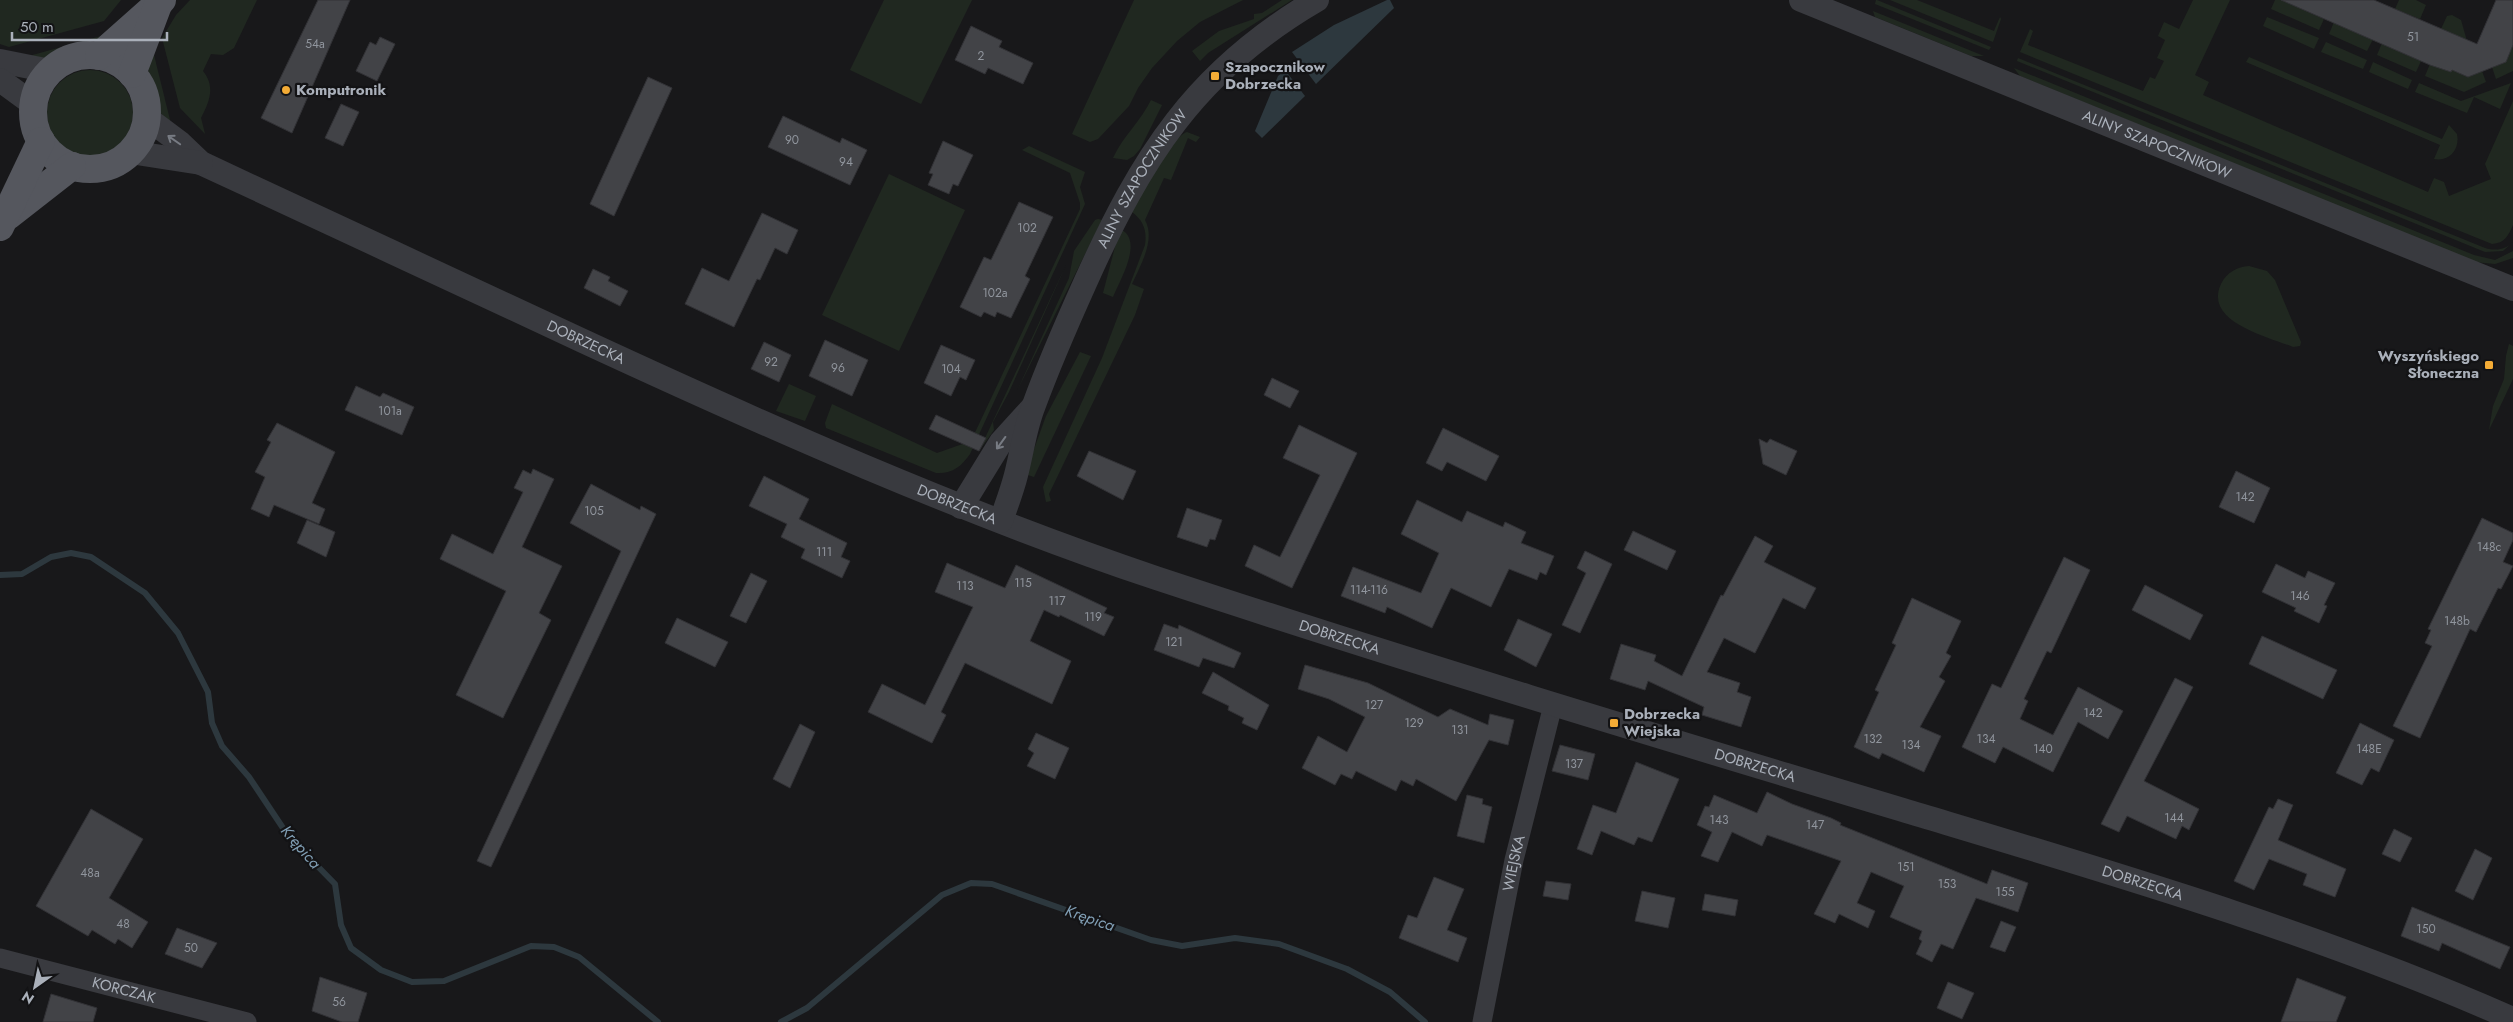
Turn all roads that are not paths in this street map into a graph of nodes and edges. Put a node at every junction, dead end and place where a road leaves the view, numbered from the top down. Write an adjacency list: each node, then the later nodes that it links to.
1 (1317, 0): 17 (street, ALINY SZAPOCZNIKOW)
2 (1801, 0): 16 (street, ALINY SZAPOCZNIKOW)
3 (161, 1): 4 (main road); 7 (main road)
4 (99, 56): 6 (main road); 7 (main road)
5 (0, 61): 6 (street)
6 (50, 71): 9 (main road)
7 (132, 74): 10 (main road)
8 (0, 80): 9 (street)
9 (34, 104): 11 (main road)
10 (147, 118): 12 (main road); 13 (street, one-way to 10)
11 (41, 141): 14 (main road); 15 (main road)
12 (130, 152): 13 (street); 14 (main road)
13 (201, 163): 18 (street, DOBRZECKA)
14 (72, 166): 15 (main road)
15 (3, 223)
16 (2513, 289)
17 (1033, 407): 18 (street, ALINY SZAPOCZNIKOW, one-way to 18); 19 (street, ALINY SZAPOCZNIKOW)
18 (961, 507): 19 (street, DOBRZECKA)
19 (1001, 521): 20 (street, DOBRZECKA)
20 (1553, 705): 22 (street, DOBRZECKA); 24 (street, WIEJSKA)
21 (0, 958): 23 (street, KORCZAK)
22 (2513, 1020)
23 (247, 1022)
24 (1482, 1022)

